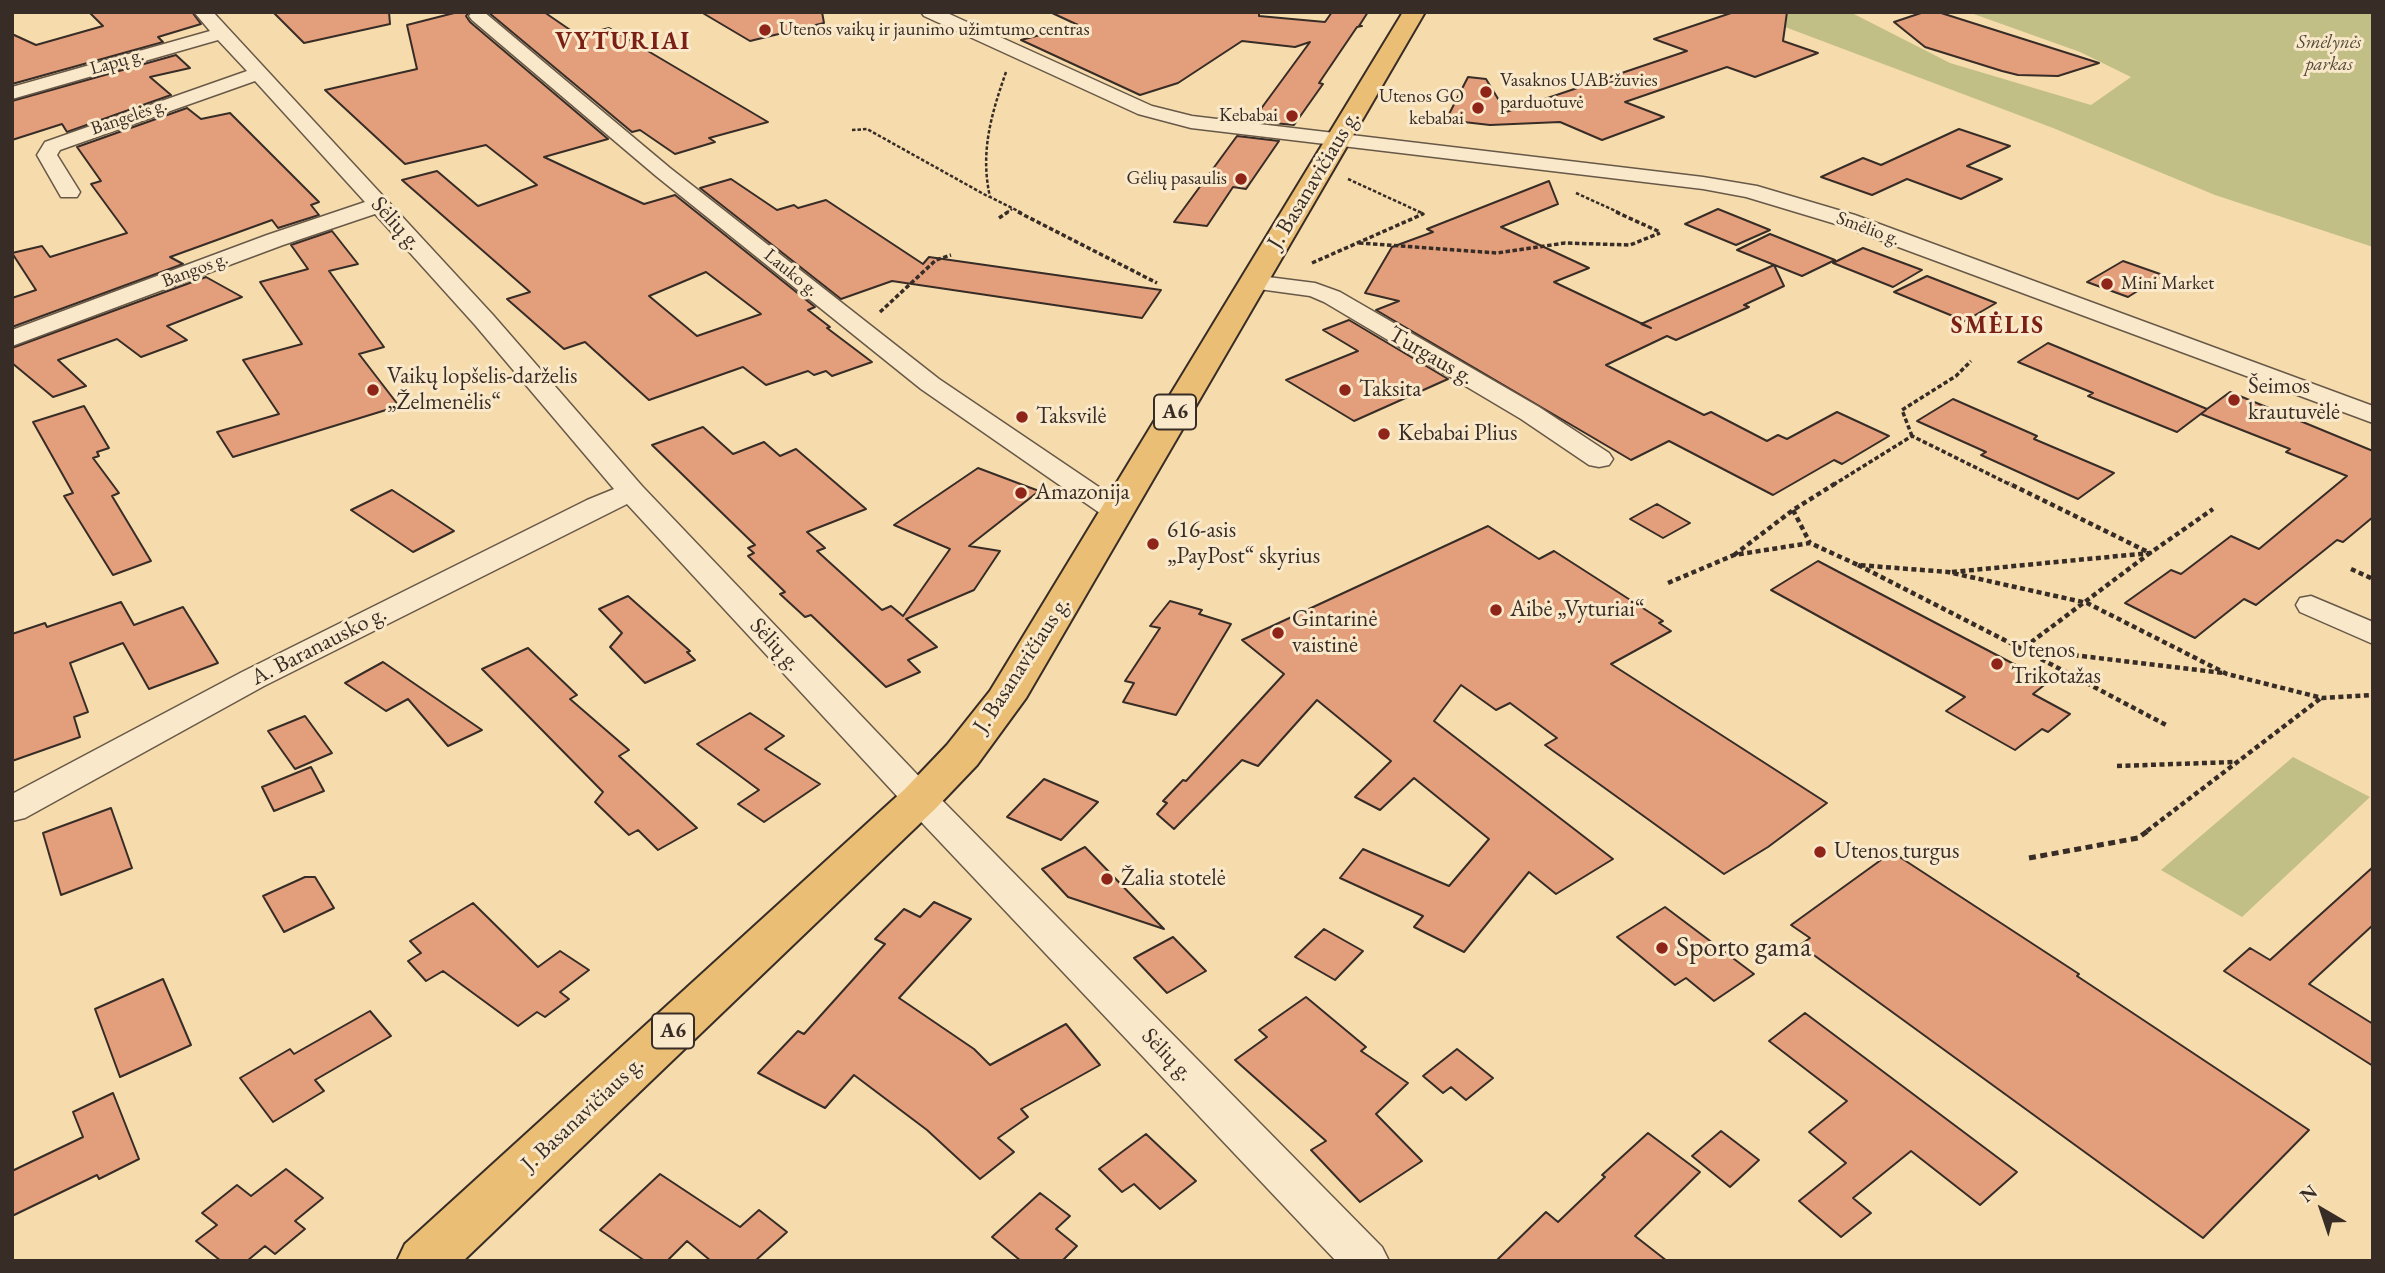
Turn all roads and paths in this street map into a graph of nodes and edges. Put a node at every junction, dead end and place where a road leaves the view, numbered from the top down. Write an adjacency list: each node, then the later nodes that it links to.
1 (930, 12): 5 (street, Smėlio g.)
2 (1414, 12): 9 (main road, J. Basanavičiaus g. / A6)
3 (478, 16): 21 (street, Lauko g.)
4 (213, 23): 6 (street, Sėlių g.); 7 (street, Lapų g.)
5 (1013, 50): 9 (street, Smėlio g.); 12 (path)
6 (259, 74): 10 (street, Bangelės g.); 13 (street, Sėlių g.)
7 (12, 93)
8 (852, 130): 12 (path)
9 (1333, 150): 16 (path); 18 (main road, J. Basanavičiaus g. / A6); 24 (street, Smėlio g.)
10 (69, 192)
11 (1576, 193): 16 (path)
12 (990, 197): 14 (path)
13 (379, 205): 22 (street, Bangos g.); 27 (street, Sėlių g.)
14 (1012, 209): 15 (path); 19 (path)
15 (999, 218)
16 (1359, 243): 20 (path)
17 (951, 255): 21 (path)
18 (1252, 282): 20 (street, Turgaus g.); 30 (main road, J. Basanavičiaus g. / A6)
19 (1157, 283)
20 (1288, 286): 26 (street, Turgaus g.)
21 (855, 324): 30 (street, Lauko g.)
22 (12, 339)
23 (1970, 360): 25 (path)
24 (2373, 415)
25 (1912, 436): 29 (path); 32 (path)
26 (1599, 459)
27 (632, 492): 49 (street, Sėlių g.); 50 (street, A. Baranausko g.)
28 (2213, 509): 32 (path)
29 (1793, 510): 31 (path); 33 (path)
30 (1117, 512): 49 (main road, J. Basanavičiaus g. / A6)
31 (1810, 543): 33 (path); 34 (path)
32 (2150, 553): 36 (path); 39 (path)
33 (1734, 555): 38 (path)
34 (1858, 565): 36 (path); 42 (path)
35 (2351, 569): 37 (path)
36 (1948, 572): 39 (path)
37 (2373, 579)
38 (1668, 583)
39 (2087, 603): 42 (path); 43 (path)
40 (2311, 605): 41 (street)
41 (2373, 634)
42 (2022, 649): 43 (path); 46 (path)
43 (2227, 674): 45 (path)
44 (2373, 695): 45 (path)
45 (2322, 698): 47 (path)
46 (2166, 725)
47 (2236, 762): 48 (path); 51 (path)
48 (2117, 766)
49 (920, 799): 52 (main road, J. Basanavičiaus g. / A6); 53 (street, Sėlių g.)
50 (12, 809)
51 (2029, 858)
52 (425, 1261)
53 (1366, 1261)

